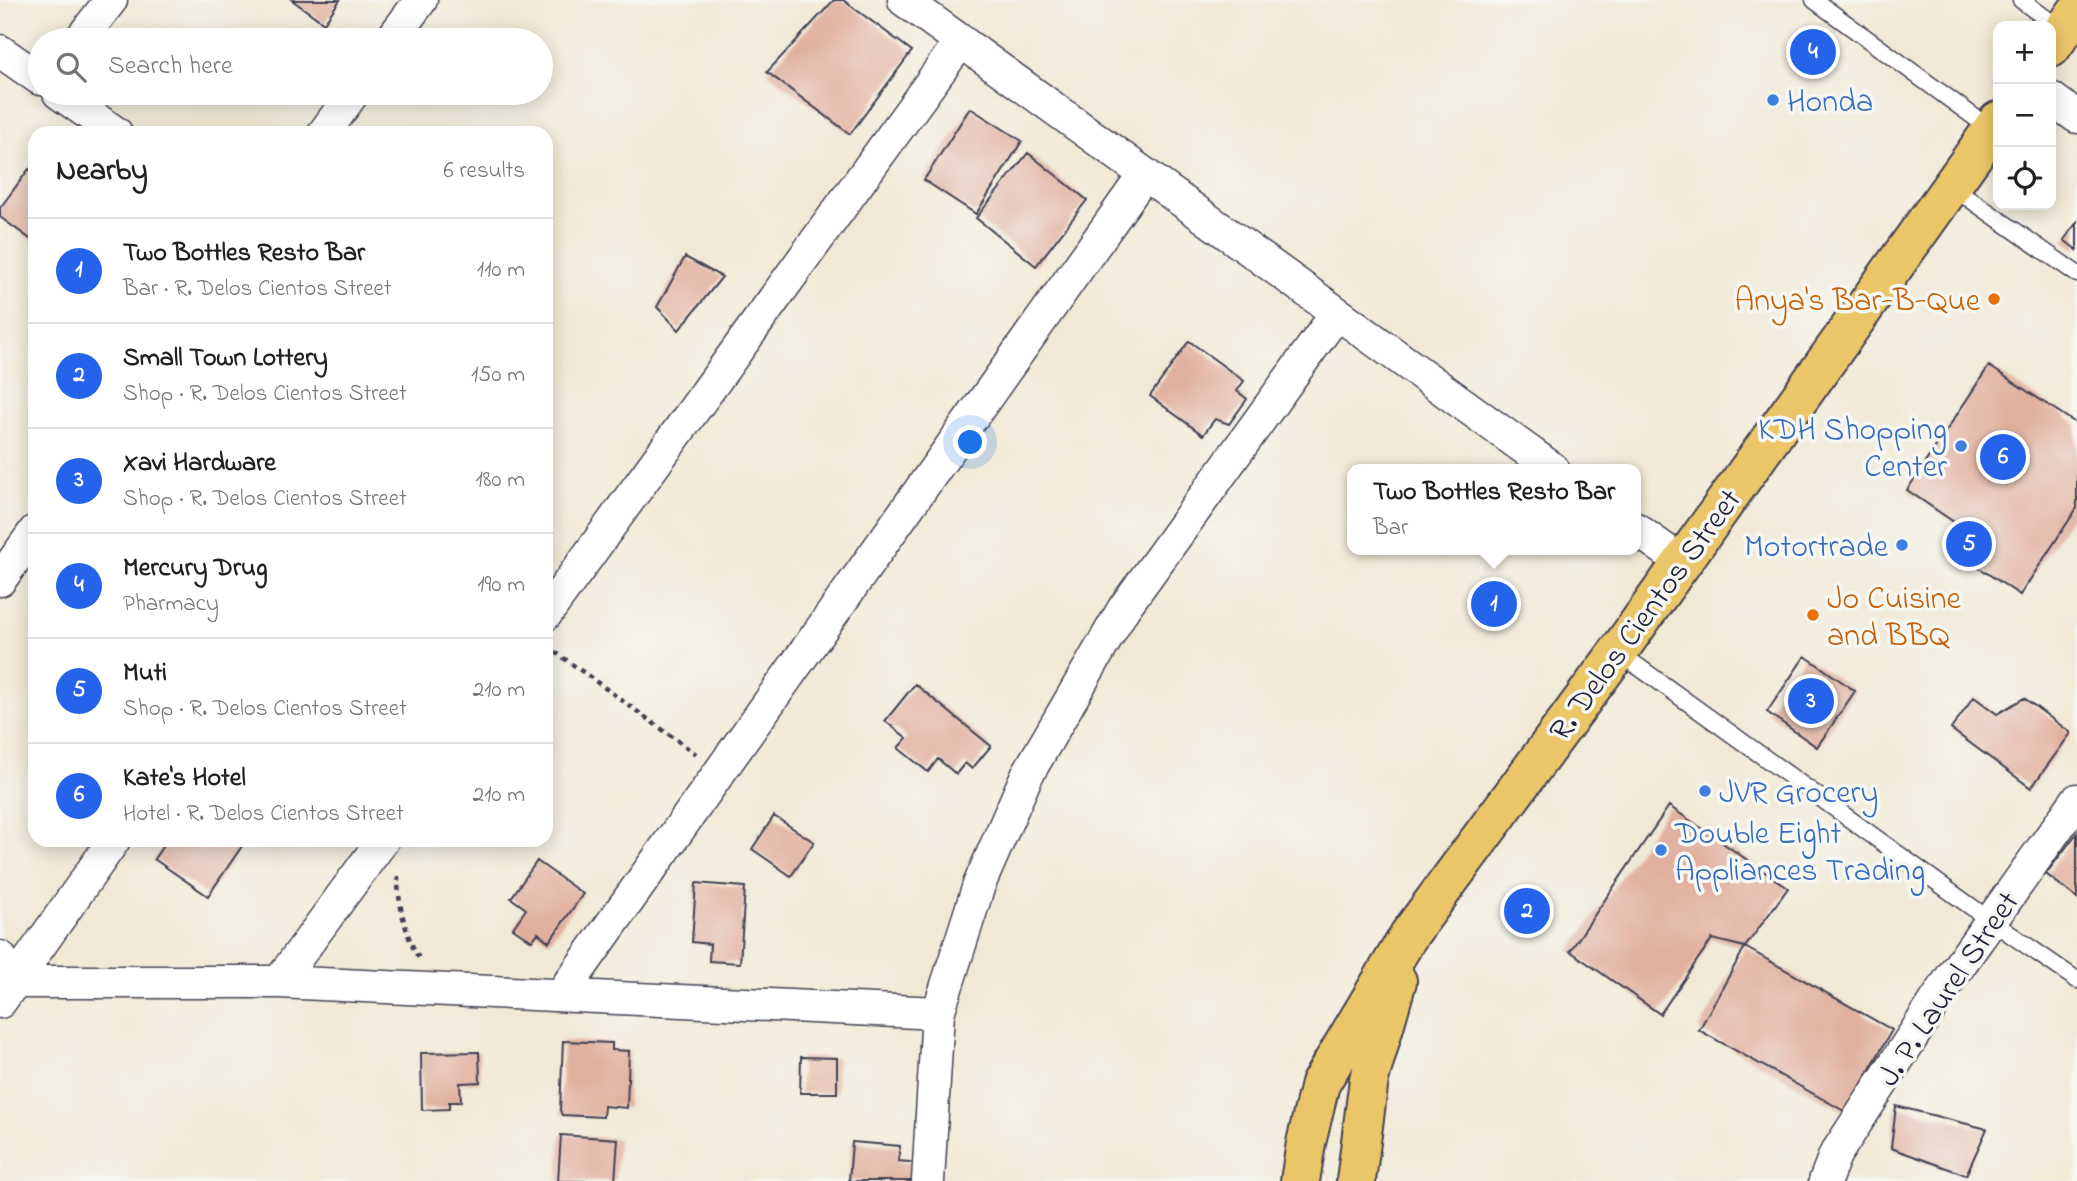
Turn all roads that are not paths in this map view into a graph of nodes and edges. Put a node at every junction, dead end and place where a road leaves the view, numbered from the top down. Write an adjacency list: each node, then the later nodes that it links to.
1 (111, 0): 6 (street)
2 (421, 0): 7 (street)
3 (904, 0): 9 (street)
4 (1814, 0): 16 (lane)
5 (2021, 0): 8 (lane)
6 (89, 28)
7 (400, 28)
8 (2064, 30)
9 (961, 41): 20 (street); 29 (street)
10 (0, 51): 11 (street)
11 (28, 71)
12 (2056, 102): 15 (street)
13 (76, 105): 17 (street)
14 (344, 105): 18 (street)
15 (2077, 117)
16 (1993, 125)
17 (106, 126)
18 (329, 126)
19 (1993, 129): 21 (highway, R. Delos Cientos Street)
20 (1145, 174): 23 (street); 39 (street)
21 (1951, 186): 22 (lane); 27 (highway, R. Delos Cientos Street)
22 (2077, 274)
23 (1337, 313): 24 (street); 40 (street)
24 (1546, 464)
25 (1641, 533): 27 (street)
26 (28, 541): 28 (street)
27 (1682, 562): 30 (highway, R. Delos Cientos Street)
28 (0, 580)
29 (553, 604)
30 (1618, 652): 34 (lane); 35 (highway, R. Delos Cientos Street)
31 (2077, 800): 34 (street, J. P. Laurel Street)
32 (109, 847): 36 (street)
33 (378, 847): 38 (street)
34 (1991, 921): 37 (lane); 44 (street, J. P. Laurel Street)
35 (1409, 935): 42 (highway, R. Delos Cientos Street); 43 (highway, R. Delos Cientos Street)
36 (5, 980): 38 (street)
37 (2077, 980)
38 (279, 982): 39 (street)
39 (561, 995): 40 (street)
40 (938, 1013): 41 (street)
41 (928, 1181)
42 (1300, 1181)
43 (1356, 1181)
44 (1825, 1181)

